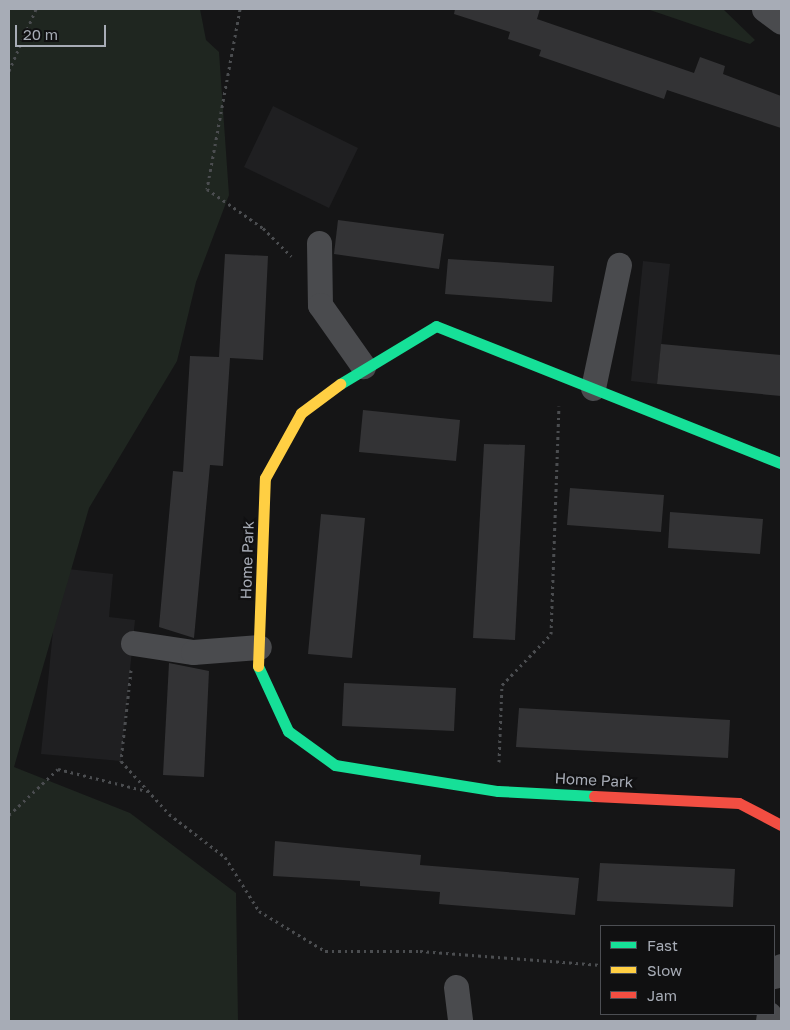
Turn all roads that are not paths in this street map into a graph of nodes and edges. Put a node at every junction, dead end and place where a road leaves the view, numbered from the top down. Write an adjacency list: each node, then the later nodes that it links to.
1 (764, 9): 2 (street)
2 (781, 22)
3 (319, 243): 5 (street)
4 (619, 265): 6 (street)
5 (363, 366): 6 (street, Home Park); 9 (street, Home Park)
6 (593, 388): 7 (street, Home Park)
7 (781, 462)
8 (133, 643): 9 (street)
9 (259, 647): 10 (street, Home Park)
10 (781, 825)
11 (456, 987): 12 (street)
12 (460, 1021)

